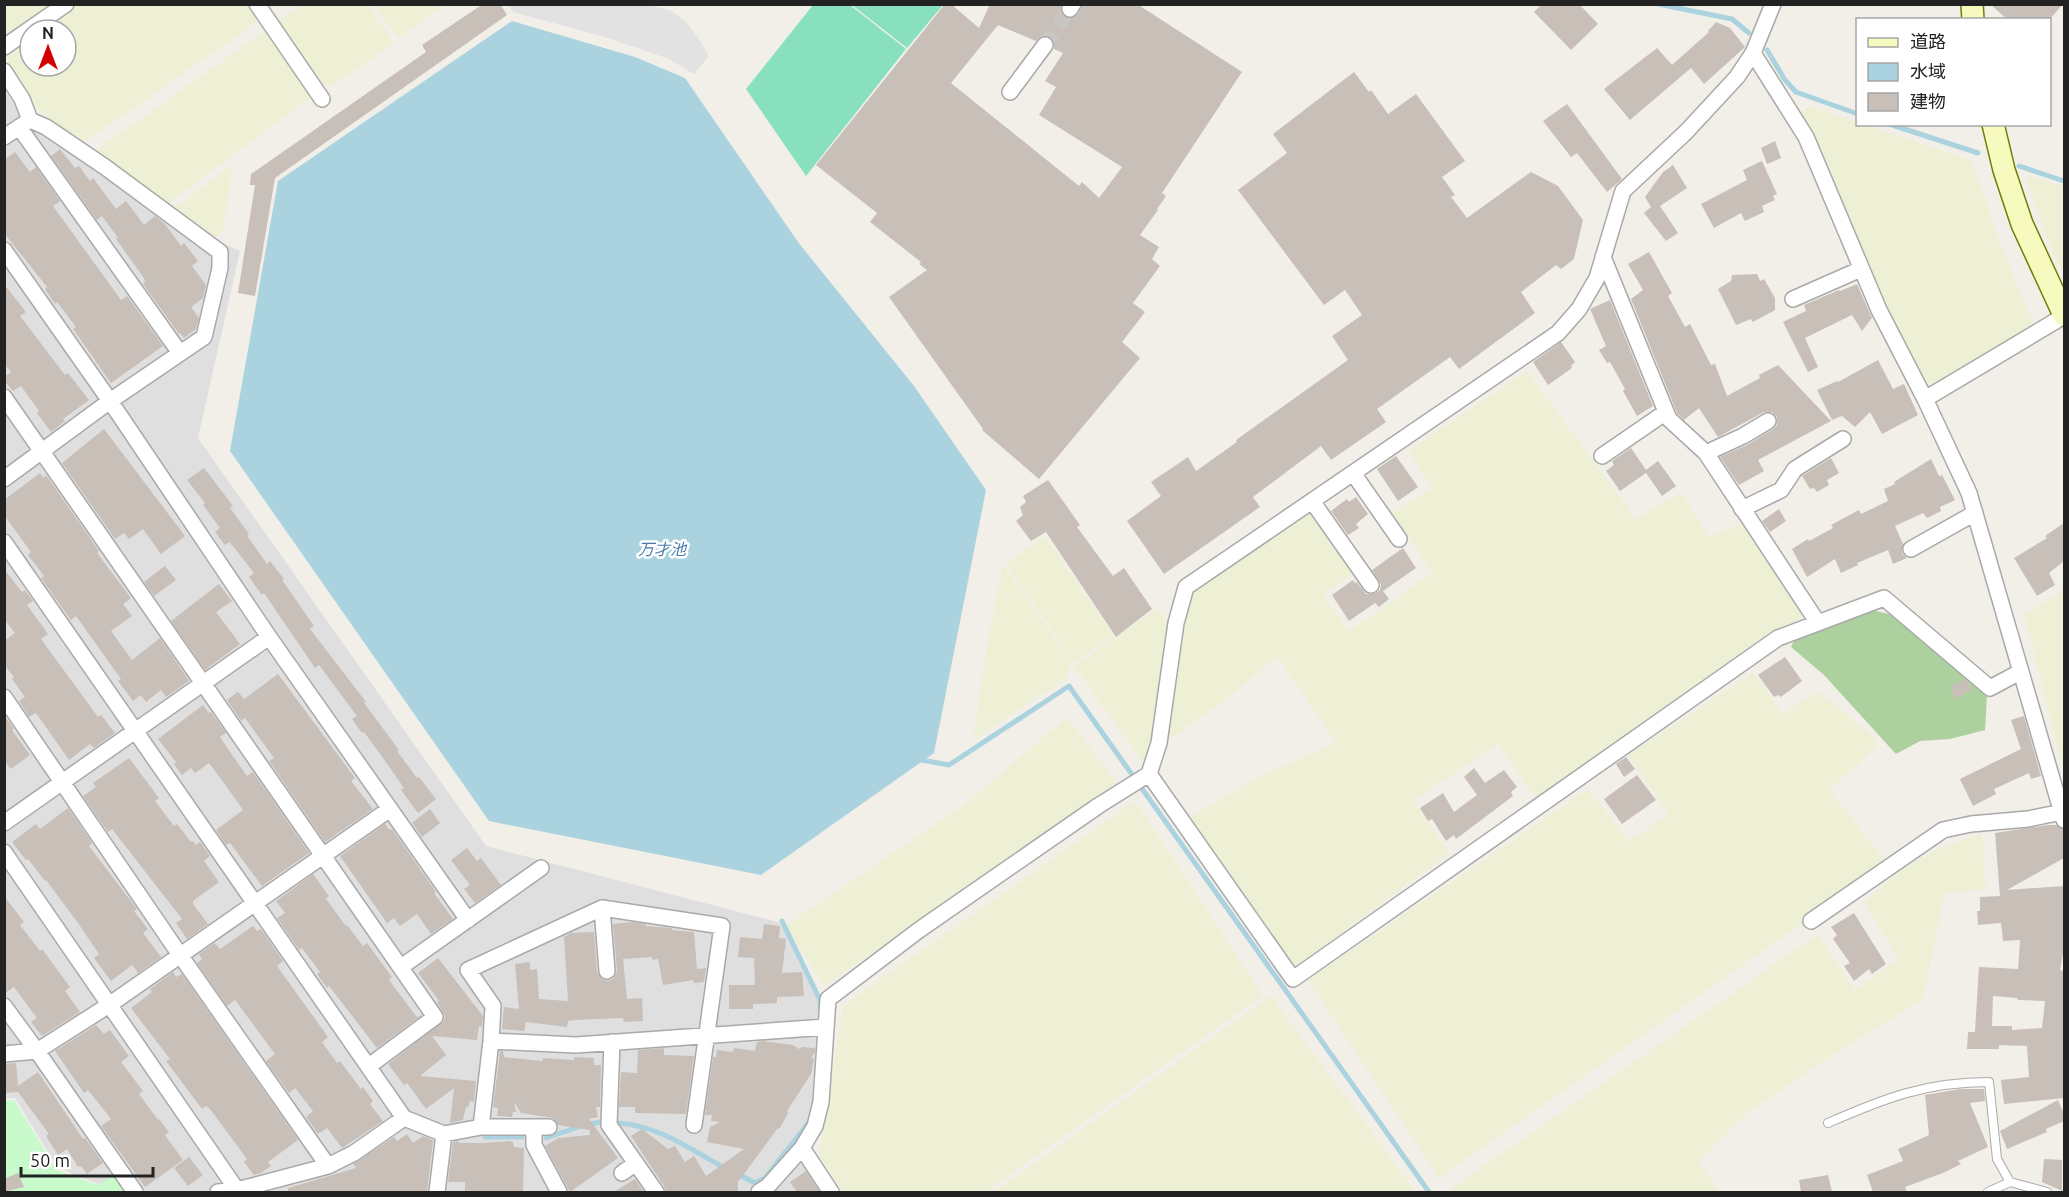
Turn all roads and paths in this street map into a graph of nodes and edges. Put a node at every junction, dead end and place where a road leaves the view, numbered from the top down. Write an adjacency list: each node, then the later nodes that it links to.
1 (66, 4): 5 (street)
2 (257, 4): 9 (street)
3 (1773, 4): 6 (street)
4 (1045, 45): 8 (street)
5 (4, 47)
6 (1753, 52): 14 (street); 15 (street)
7 (4, 71): 10 (street)
8 (1010, 92)
9 (322, 99)
10 (25, 123): 12 (street); 18 (street); 18 (street)
11 (1993, 126): 17 (main road)
12 (4, 137)
13 (4, 250): 21 (street)
14 (1603, 257): 22 (street); 28 (street)
15 (1861, 268): 16 (street); 20 (street)
16 (1793, 299)
17 (2064, 315): 20 (street)
18 (180, 353): 21 (street)
19 (4, 397): 25 (street)
20 (1925, 399): 32 (street)
21 (110, 401): 25 (street); 38 (street)
22 (1666, 412): 26 (street); 27 (street)
23 (1768, 421): 26 (street)
24 (1843, 439): 31 (street)
25 (42, 452): 29 (street); 40 (street)
26 (1706, 453): 31 (street)
27 (1602, 456)
28 (1353, 473): 30 (street); 33 (street)
29 (4, 479)
30 (1312, 501): 36 (street); 43 (street)
31 (1742, 509): 37 (street)
32 (1975, 513): 35 (street); 39 (street)
33 (1399, 539)
34 (4, 542): 42 (street)
35 (1911, 549)
36 (1371, 585)
37 (1818, 623): 39 (street); 43 (street)
38 (269, 637): 40 (street); 45 (street)
39 (2020, 672): 46 (street)
40 (203, 684): 42 (street); 49 (street)
41 (4, 697): 44 (street)
42 (136, 731): 44 (street); 51 (street)
43 (1149, 774): 60 (street)
44 (63, 782): 47 (street); 55 (street)
45 (390, 809): 49 (street); 53 (street)
46 (2063, 816): 54 (street)
47 (4, 823)
48 (4, 852): 58 (street)
49 (323, 855): 51 (street); 56 (street)
50 (541, 868): 53 (street)
51 (255, 902): 55 (street); 66 (street)
52 (602, 908): 57 (street); 61 (street); 62 (street)
53 (468, 920): 56 (street)
54 (1811, 921)
55 (180, 955): 58 (street); 76 (street)
56 (401, 966): 66 (street)
57 (607, 971)
58 (109, 1005): 64 (street); 79 (street)
59 (4, 1006): 64 (street)
60 (826, 1027): 61 (street); 74 (street)
61 (708, 1036): 63 (street); 68 (street)
62 (491, 1041): 63 (street); 72 (street)
63 (612, 1042): 75 (street)
64 (37, 1051): 65 (street); 81 (street)
65 (4, 1054)
66 (369, 1066): 69 (street)
67 (683, 1089): 68 (street)
68 (699, 1092): 71 (street)
69 (404, 1118): 73 (street); 76 (street)
70 (1828, 1123): 78 (lane)
71 (694, 1125)
72 (481, 1127): 73 (street); 84 (street)
73 (444, 1134): 83 (street)
74 (801, 1148): 80 (street); 86 (street)
75 (636, 1163): 77 (street); 85 (street)
76 (328, 1166): 79 (street)
77 (622, 1173)
78 (2010, 1182): 87 (lane); 88 (lane)
79 (237, 1190): 82 (street)
80 (767, 1190)
81 (135, 1192)
82 (218, 1192)
83 (437, 1192)
84 (560, 1192)
85 (656, 1192)
86 (831, 1192)
87 (1988, 1192)
88 (2047, 1192)

